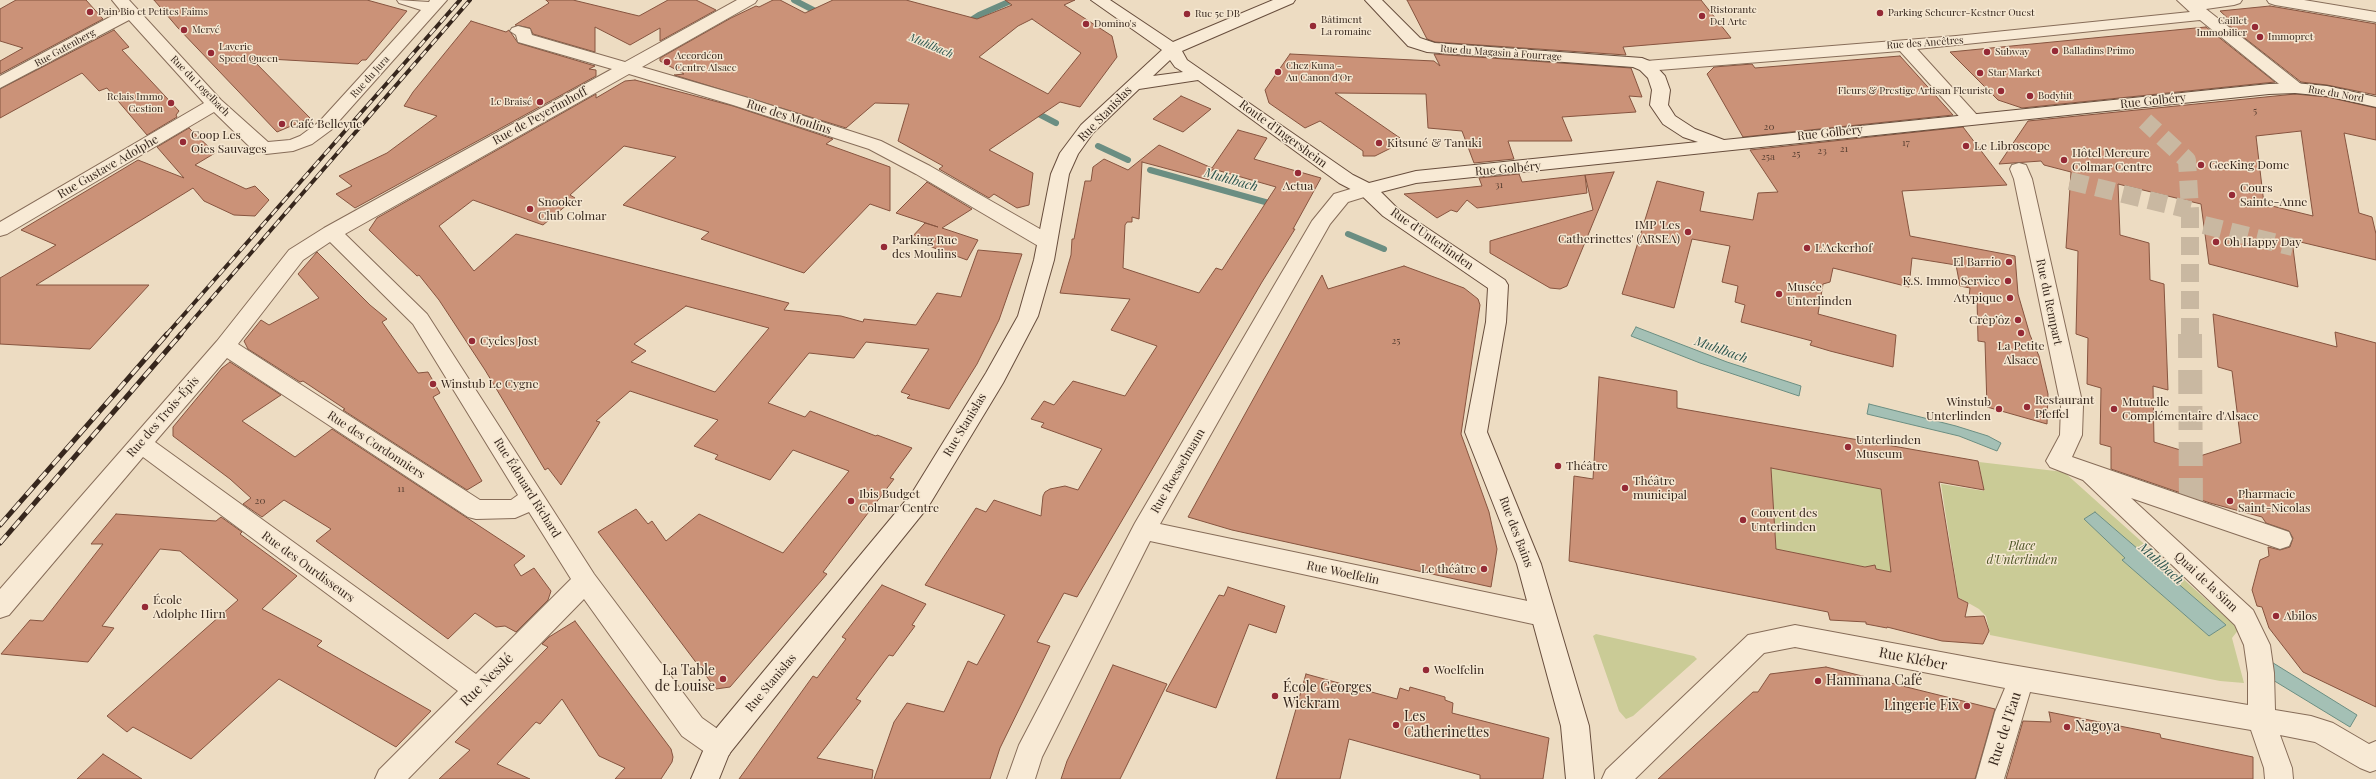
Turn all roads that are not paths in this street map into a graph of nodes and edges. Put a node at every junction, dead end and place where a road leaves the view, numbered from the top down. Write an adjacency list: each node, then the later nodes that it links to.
1 (405, 0): 8 (street)
2 (749, 0): 17 (street, Rue de Peyerimhoff)
3 (1099, 0): 15 (street, Route d'Ingersheim)
4 (1287, 0): 15 (street)
5 (1373, 0): 16 (street, Rue du Magasin à Fourrage)
6 (2234, 0): 10 (street, Rue des Ancêtres)
7 (2275, 0): 11 (street)
8 (436, 4): 25 (street, Rue du Jura)
9 (125, 6): 19 (street, Rue Gutenberg); 23 (street, Rue du Logelbach)
10 (2193, 7): 14 (street, Rue des Ancêtres); 21 (street)
11 (2349, 7): 12 (street)
12 (2376, 17)
13 (518, 31): 17 (street, Rue des Moulins)
14 (1903, 44): 16 (street, Rue des Ancêtres); 24 (street)
15 (1172, 49): 18 (street, Route d'Ingersheim); 20 (street, Rue Stanislas)
16 (1646, 66): 26 (street)
17 (627, 67): 30 (street, Rue de Peyerimhoff); 31 (street, Rue des Moulins)
18 (1201, 75): 20 (street); 28 (street, Route d'Ingersheim)
19 (0, 83)
20 (1133, 86): 31 (street, Rue Stanislas)
21 (2295, 88): 22 (street, Rue du Nord); 24 (street, Rue Golbéry)
22 (2376, 102)
23 (216, 104): 25 (street, Rue du Logelbach); 29 (street, Rue Gustave Adolphe)
24 (1972, 118): 26 (street, Rue Golbéry)
25 (293, 145)
26 (1722, 145): 28 (street, Rue Golbéry)
27 (2018, 169): 35 (street, Rue du Rempart)
28 (1367, 190): 32 (street, Rue d'Unterlinden); 38 (street, Rue Roesselmann)
29 (0, 230)
30 (331, 232): 33 (street, Rue des Trois-Épis); 37 (street, Rue Édouard Richard)
31 (1047, 242): 46 (street, Rue Stanislas)
32 (1498, 285): 42 (street, Rue des Bains)
33 (225, 346): 34 (street, Rue des Trois-Épis); 37 (street, Rue des Cordonniers)
34 (140, 443): 41 (street, Rue des Trois-Épis); 44 (street, Rue des Ourdisseurs)
35 (2058, 461): 36 (street, Quai de la Sinn)
36 (2091, 474): 39 (street, Quai de la Sinn); 45 (street, Quai de la Sinn)
37 (533, 497): 40 (street, Rue Édouard Richard)
38 (1144, 530): 42 (street, Rue Woelfelin); 50 (street, Rue Roesselmann)
39 (2280, 539)
40 (585, 581): 44 (street, Rue Nesslé); 46 (street, Rue Édouard Richard)
41 (0, 607)
42 (1542, 615): 51 (street, Rue des Bains)
43 (2022, 678): 45 (street, Rue Kléber); 52 (street, Rue Kléber); 53 (street, Rue de l'Eau)
44 (477, 690): 48 (street, Rue Nesslé)
45 (2262, 721): 47 (street, Rue Kléber); 54 (street, Quai de la Sinn)
46 (719, 746): 49 (street, Rue Stanislas)
47 (2374, 759)
48 (389, 779)
49 (705, 779)
50 (1021, 779)
51 (1580, 779)
52 (1616, 779)
53 (1990, 779)
54 (2279, 779)

